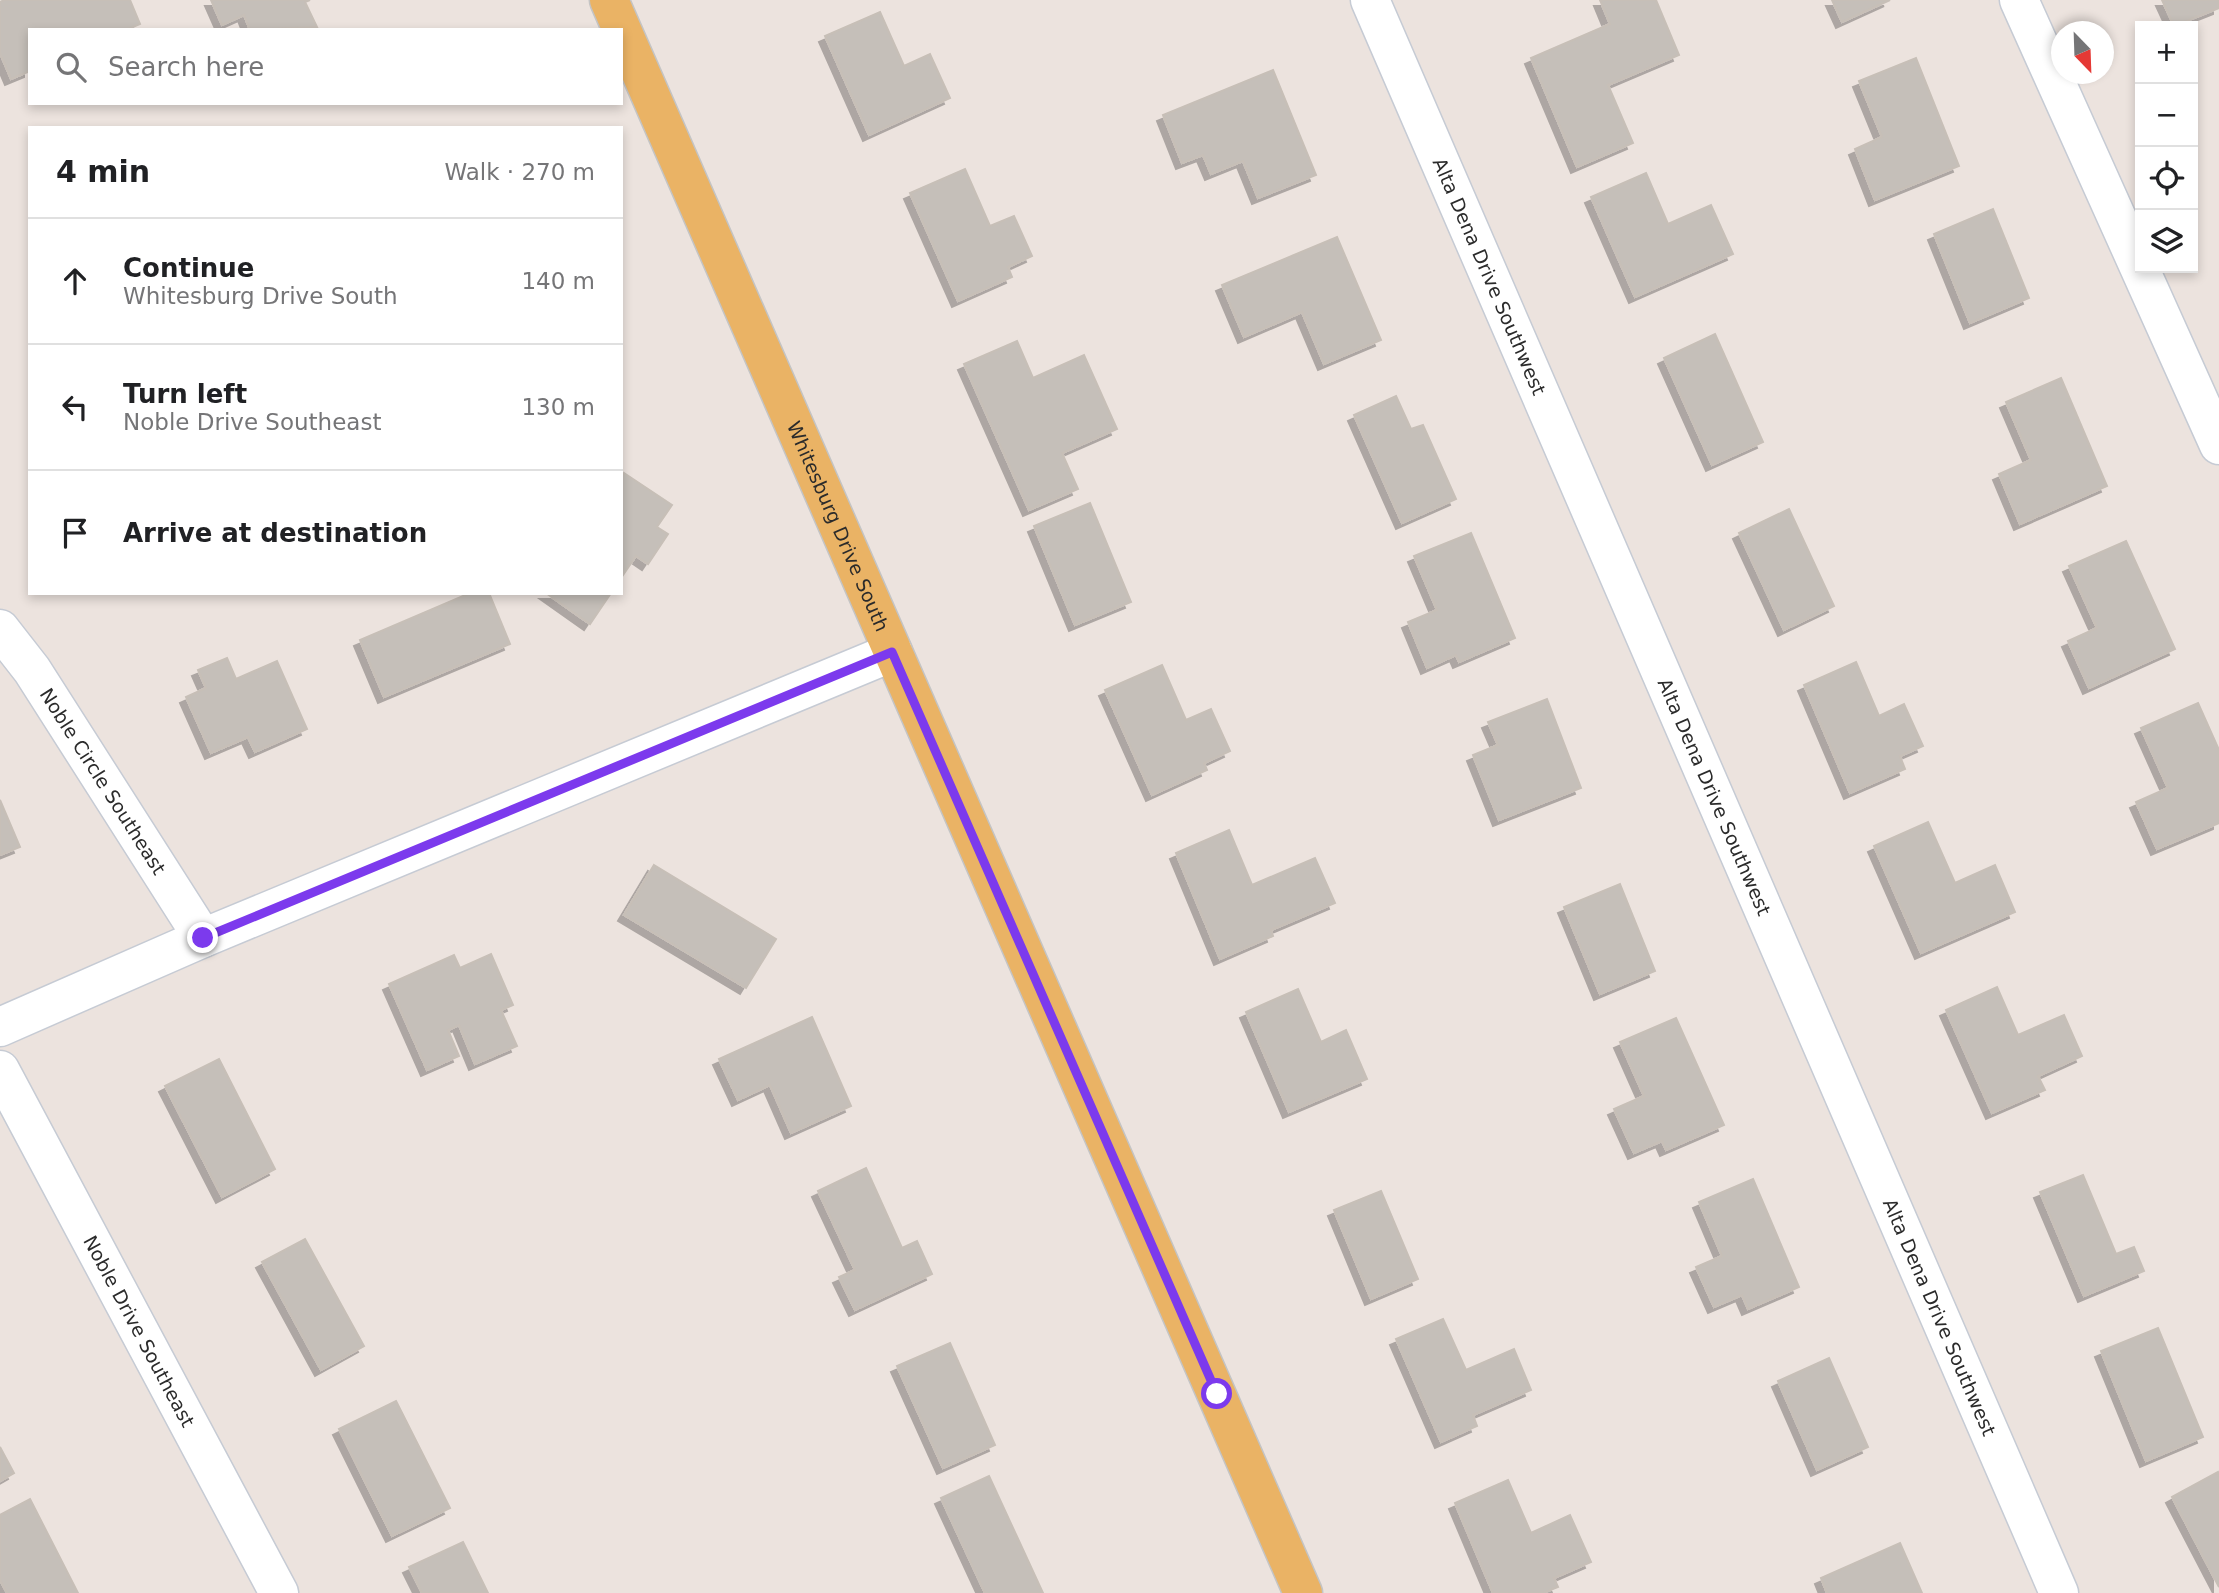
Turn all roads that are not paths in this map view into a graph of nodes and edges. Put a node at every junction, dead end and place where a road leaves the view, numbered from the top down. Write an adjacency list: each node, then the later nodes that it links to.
1 (609, 0): 4 (main road, Whitesburg Drive South)
2 (1370, 0): 14 (street, Alta Dena Drive Southwest)
3 (2020, 0): 6 (street)
4 (621, 28)
5 (623, 32): 8 (main road, Whitesburg Drive South)
6 (2219, 445)
7 (0, 629): 9 (street, Noble Circle Southeast)
8 (892, 652): 9 (street); 13 (main road, Whitesburg Drive South)
9 (203, 938): 10 (street)
10 (0, 1027)
11 (0, 1070): 12 (street, Noble Drive Southeast)
12 (279, 1593)
13 (1303, 1593)
14 (2059, 1593)

